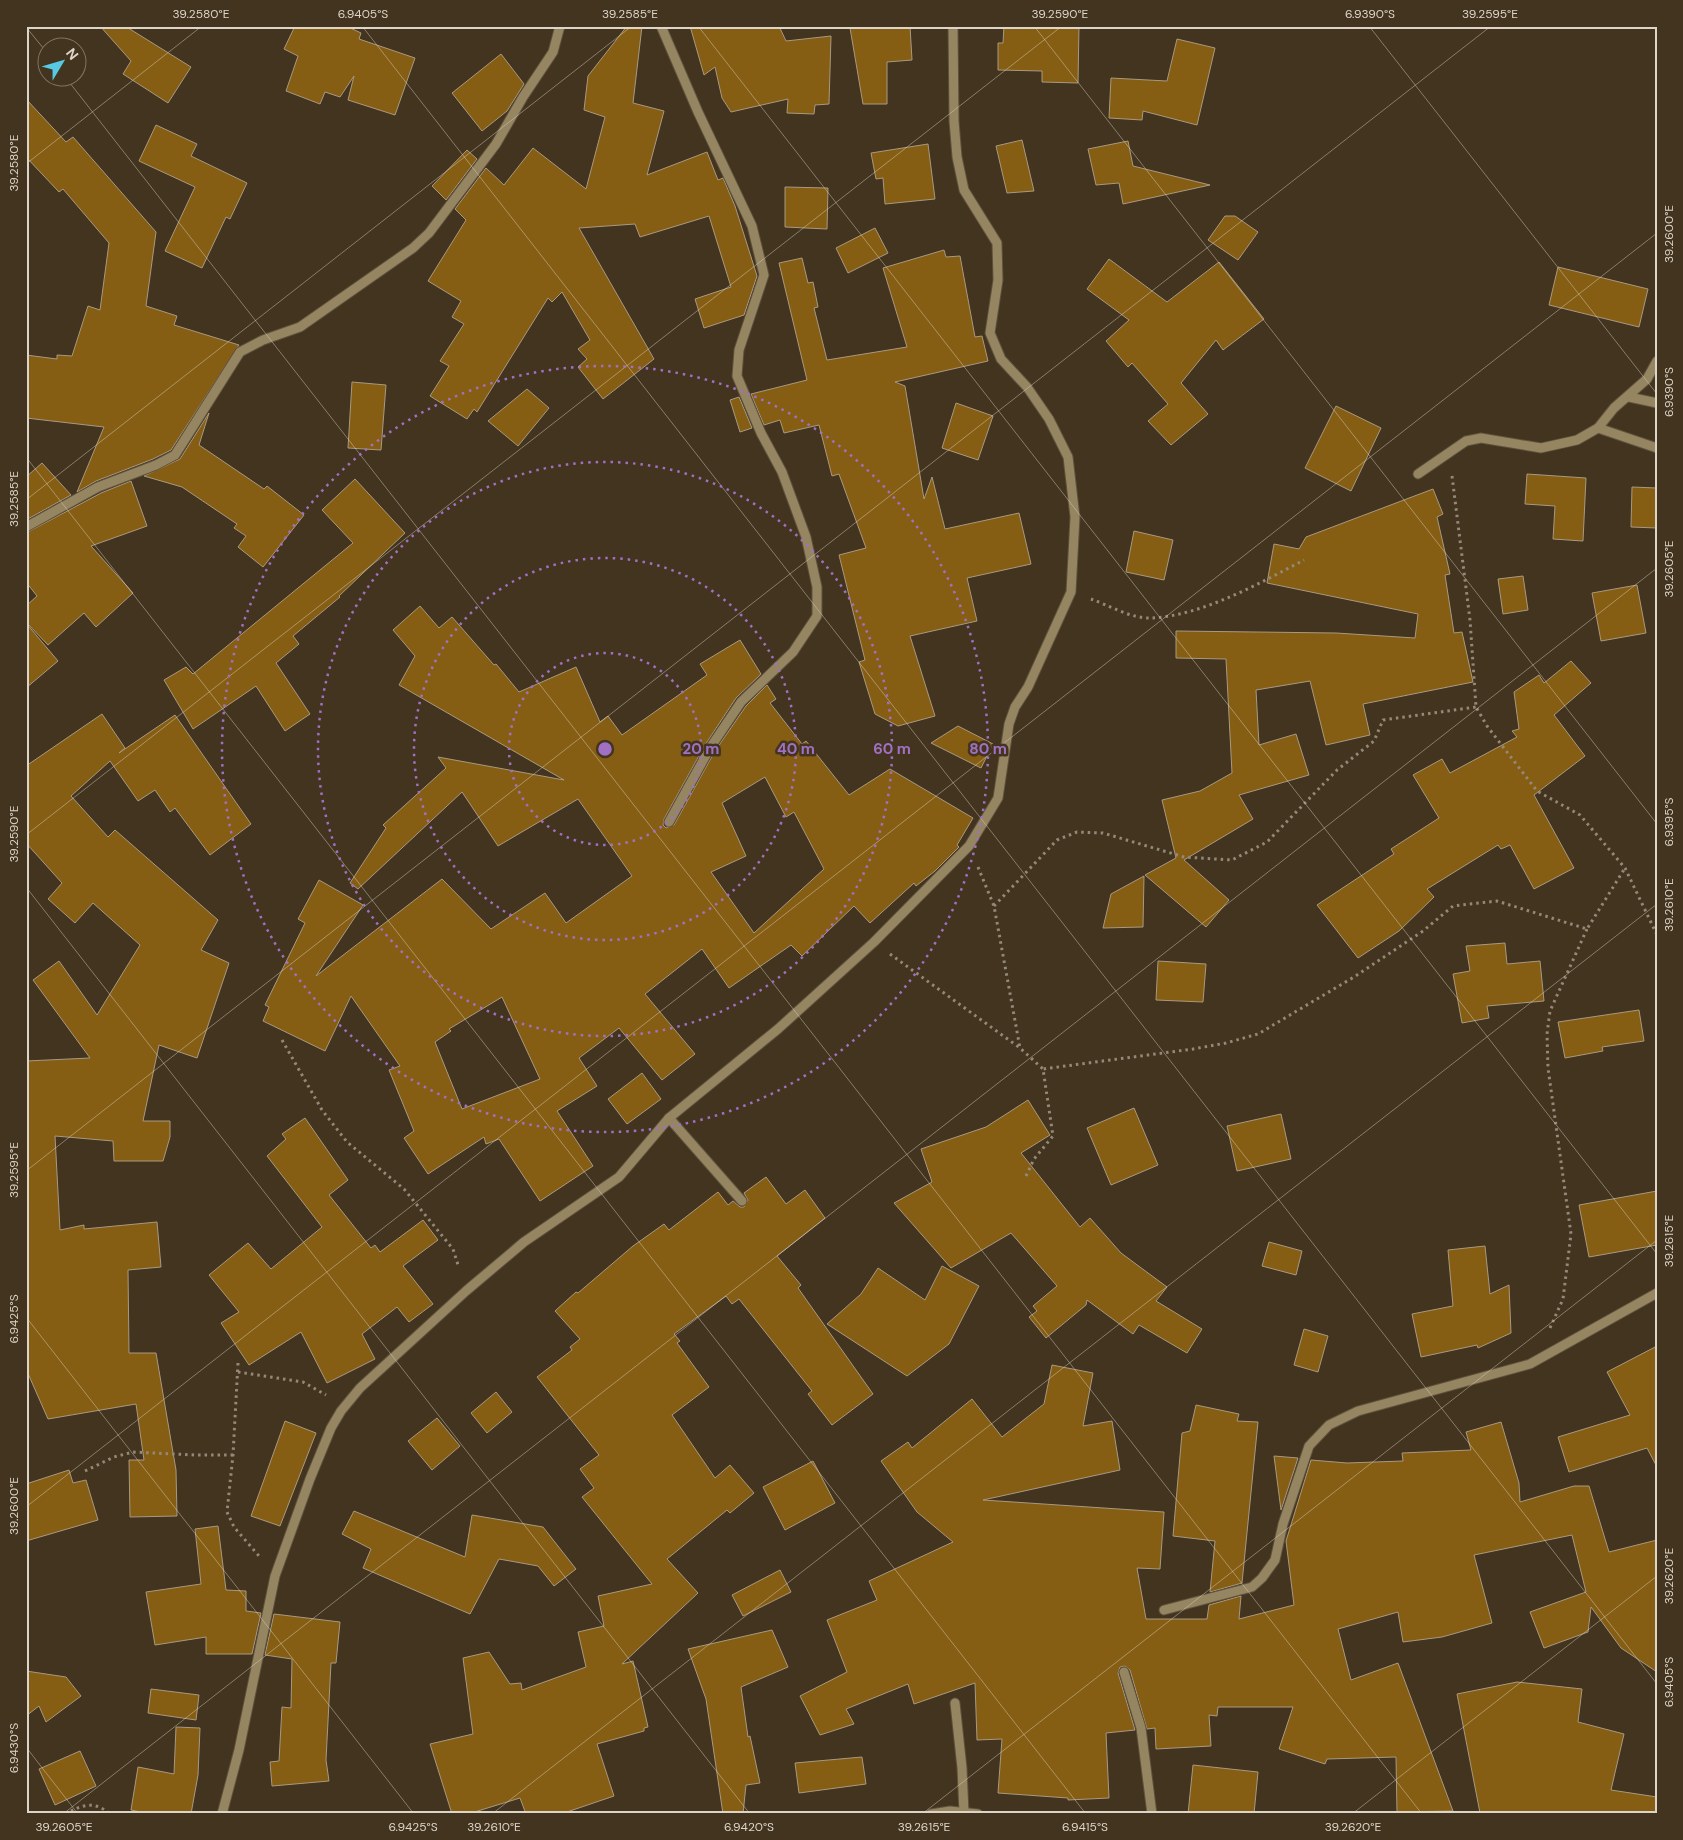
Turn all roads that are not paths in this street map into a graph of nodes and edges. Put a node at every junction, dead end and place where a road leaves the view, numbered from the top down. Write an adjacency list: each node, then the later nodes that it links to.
1 (560, 26): 10 (street)
2 (661, 26): 11 (street)
3 (953, 26): 12 (street)
4 (1657, 361): 5 (street)
5 (1629, 397): 6 (street); 7 (street)
6 (1657, 402)
7 (1598, 428): 8 (street); 9 (street)
8 (1657, 448)
9 (1418, 474)
10 (26, 527)
11 (669, 822)
12 (669, 1118): 13 (street); 19 (street)
13 (742, 1201)
14 (1657, 1293): 15 (street)
15 (1164, 1610)
16 (1124, 1672): 22 (street)
17 (955, 1703): 18 (street)
18 (964, 1813): 20 (street); 21 (street)
19 (222, 1814)
20 (931, 1814)
21 (978, 1814)
22 (1152, 1814)

